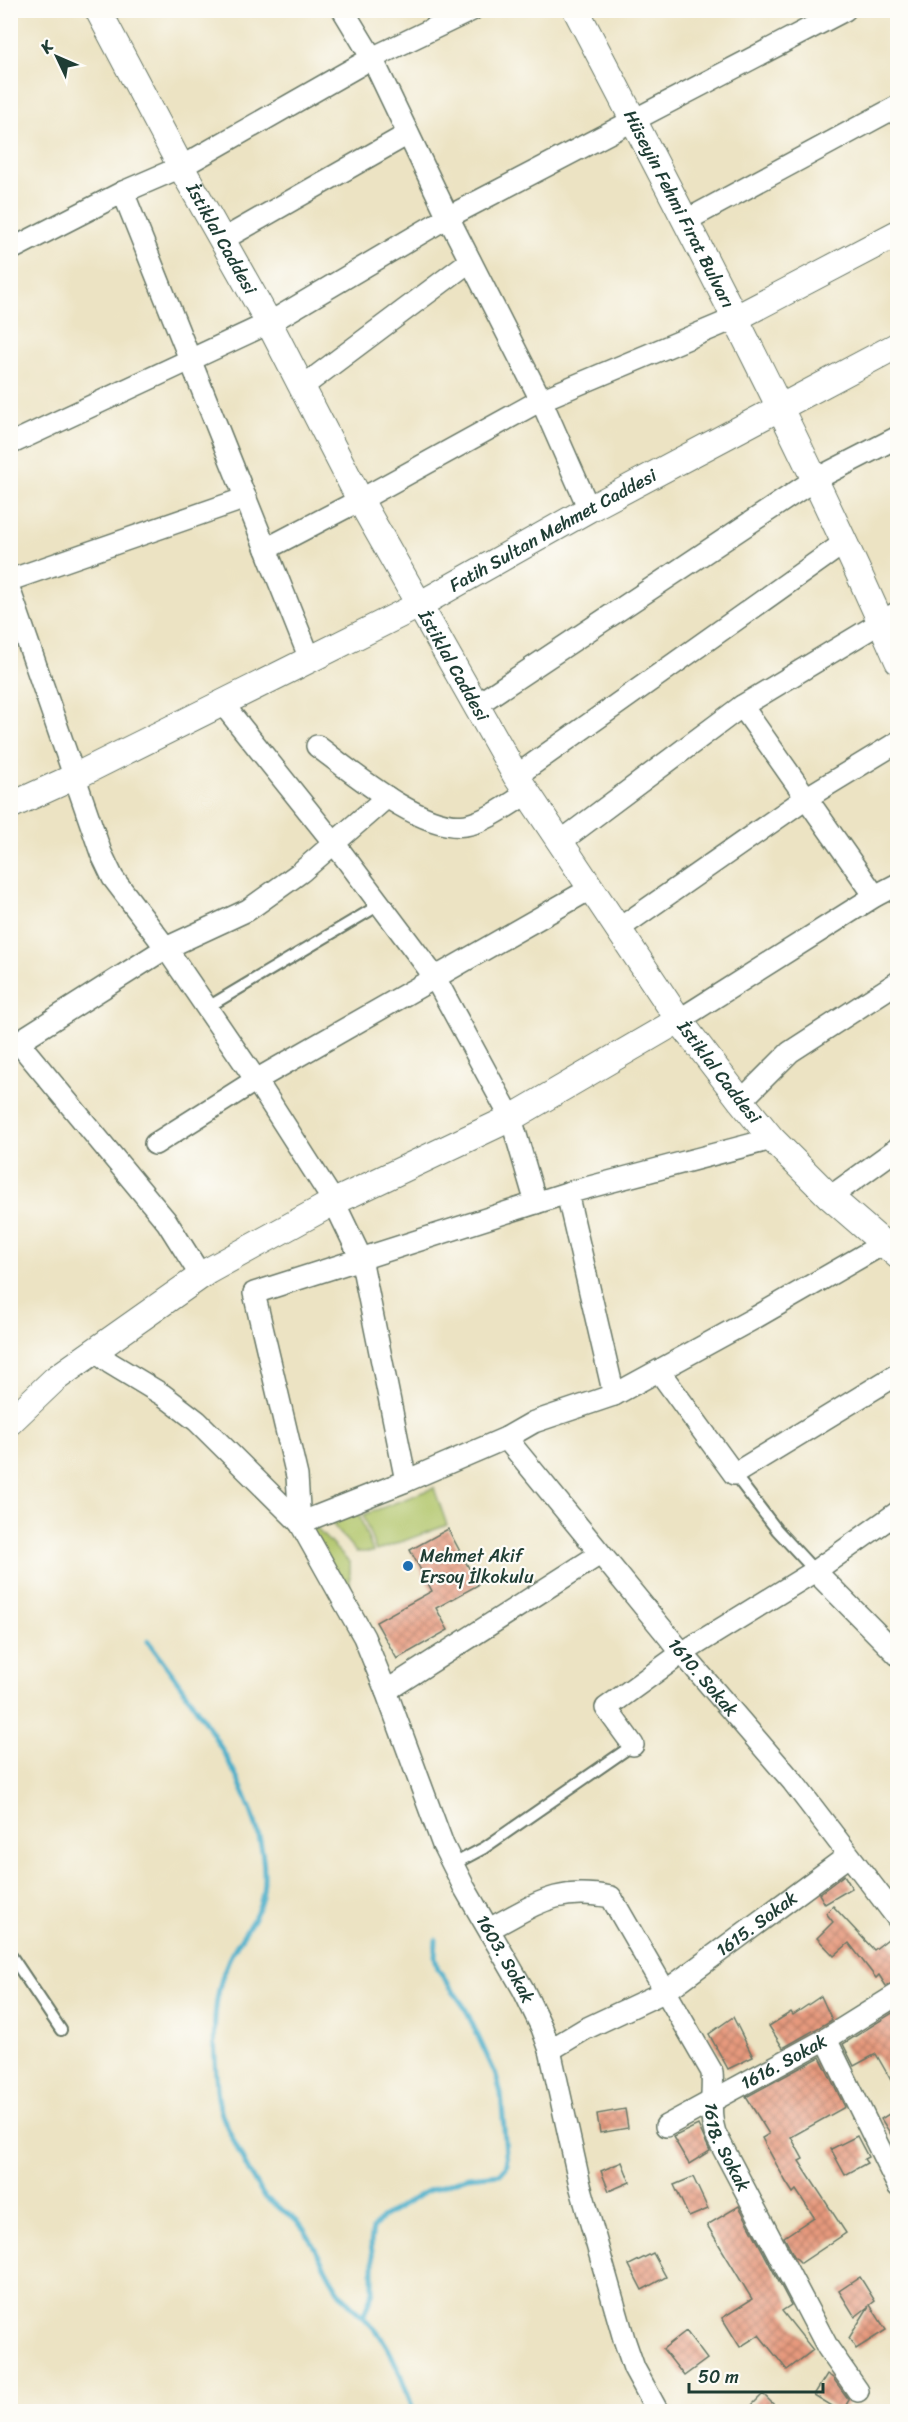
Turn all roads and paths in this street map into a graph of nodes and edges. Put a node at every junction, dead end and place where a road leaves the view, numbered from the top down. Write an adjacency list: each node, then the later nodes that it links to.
1 (98, 10): 10 (street, İstiklal Caddesi)
2 (343, 10): 6 (street)
3 (472, 10): 6 (street)
4 (576, 10): 8 (street, Hüseyin Fehmi Fırat Bulvarı)
5 (845, 10): 8 (street)
6 (372, 58): 9 (street); 10 (street)
7 (897, 106): 13 (street)
8 (633, 121): 12 (street); 13 (street, Hüseyin Fehmi Fırat Bulvarı)
9 (408, 134): 12 (street); 15 (street)
10 (181, 167): 11 (street); 15 (street, İstiklal Caddesi)
11 (123, 192): 16 (street); 21 (street)
12 (448, 218): 17 (street); 19 (street)
13 (685, 221): 18 (street, Hüseyin Fehmi Fırat Bulvarı)
14 (897, 233): 18 (street)
15 (222, 240): 19 (street, İstiklal Caddesi)
16 (10, 250)
17 (470, 261): 22 (street); 23 (street)
18 (736, 318): 23 (street); 24 (street, Hüseyin Fehmi Fırat Bulvarı)
19 (269, 323): 21 (street); 22 (street, İstiklal Caddesi)
20 (897, 345): 24 (street, Fatih Sultan Mehmet Caddesi)
21 (190, 361): 26 (street); 28 (street)
22 (302, 387): 29 (street, İstiklal Caddesi)
23 (541, 400): 29 (street); 30 (street)
24 (778, 408): 27 (street, Hüseyin Fehmi Fırat Bulvarı); 30 (street, Fatih Sultan Mehmet Caddesi)
25 (897, 437): 27 (street)
26 (10, 444)
27 (814, 480): 31 (street, Hüseyin Fehmi Fırat Bulvarı); 40 (street)
28 (246, 498): 32 (street); 33 (street)
29 (360, 500): 32 (street); 35 (street, İstiklal Caddesi)
30 (589, 509): 35 (street, Fatih Sultan Mehmet Caddesi)
31 (844, 543): 36 (street, Hüseyin Fehmi Fırat Bulvarı); 45 (street)
32 (266, 549): 37 (street)
33 (10, 580)
34 (10, 591): 44 (street)
35 (419, 605): 37 (street, Fatih Sultan Mehmet Caddesi); 40 (street, İstiklal Caddesi)
36 (889, 618): 38 (street, Hüseyin Fehmi Fırat Bulvarı); 41 (street)
37 (310, 659): 39 (street, Fatih Sultan Mehmet Caddesi)
38 (897, 662)
39 (222, 703): 44 (street, Fatih Sultan Mehmet Caddesi); 50 (street)
40 (475, 706): 45 (street, İstiklal Caddesi)
41 (741, 706): 47 (street); 49 (street)
42 (897, 742): 47 (street)
43 (317, 746): 46 (street)
44 (76, 776): 48 (street, Fatih Sultan Mehmet Caddesi); 56 (street)
45 (522, 784): 46 (street); 49 (street, İstiklal Caddesi)
46 (387, 797): 50 (street)
47 (806, 798): 53 (street); 55 (street)
48 (10, 806)
49 (560, 842): 52 (street, İstiklal Caddesi)
50 (334, 843): 54 (street); 56 (street)
51 (897, 884): 53 (street)
52 (590, 889): 55 (street, İstiklal Caddesi); 57 (street)
53 (875, 896): 60 (street)
54 (381, 904): 57 (street); 59 (lane)
55 (617, 930): 60 (street, İstiklal Caddesi)
56 (166, 948): 59 (street); 61 (street)
57 (434, 976): 62 (street); 64 (street)
58 (897, 982): 63 (street)
59 (208, 1007): 62 (street)
60 (679, 1020): 63 (street, İstiklal Caddesi); 64 (street)
61 (14, 1044): 74 (street)
62 (256, 1080): 66 (street); 70 (street)
63 (741, 1101): 65 (street, İstiklal Caddesi)
64 (511, 1118): 70 (street); 71 (street)
65 (772, 1139): 68 (street); 69 (street, İstiklal Caddesi)
66 (155, 1144)
67 (897, 1148): 69 (street)
68 (567, 1193): 71 (street); 78 (street)
69 (830, 1197): 72 (street, İstiklal Caddesi)
70 (333, 1202): 73 (street); 74 (street)
71 (536, 1203): 73 (street)
72 (890, 1250): 76 (street)
73 (361, 1258): 82 (street); 84 (street)
74 (201, 1276): 75 (street)
75 (95, 1351): 79 (street); 84 (street)
76 (659, 1371): 78 (street); 81 (street)
77 (897, 1374): 81 (street)
78 (615, 1395): 80 (street)
79 (10, 1422)
80 (506, 1438): 82 (street); 85 (street, 1610. Sokak)
81 (734, 1474): 86 (lane)
82 (406, 1481): 84 (street)
83 (897, 1512): 86 (street)
84 (300, 1523): 89 (street, 1603. Sokak)
85 (600, 1554): 87 (street, 1610. Sokak); 89 (street)
86 (815, 1571): 87 (street); 88 (street)
87 (682, 1653): 90 (street); 91 (street, 1610. Sokak)
88 (897, 1655)
89 (386, 1691): 92 (street, 1603. Sokak)
90 (633, 1745): 92 (lane)
91 (848, 1856): 93 (street, 1610. Sokak); 96 (street, 1615. Sokak)
92 (452, 1865): 94 (street, 1603. Sokak)
93 (897, 1919)
94 (489, 1929): 96 (street, 1618. Sokak); 100 (street, 1603. Sokak)
95 (10, 1954): 98 (lane)
96 (666, 1991): 100 (street, 1615. Sokak); 101 (street, 1618. Sokak)
97 (897, 1994): 99 (street, 1616. Sokak)
98 (62, 2030)
99 (826, 2040): 101 (street, 1616. Sokak); 103 (street)
100 (550, 2050): 105 (street, 1603. Sokak)
101 (711, 2102): 102 (street, 1616. Sokak); 104 (street, 1618. Sokak)
102 (666, 2126)
103 (897, 2186)
104 (858, 2391)
105 (658, 2412)

